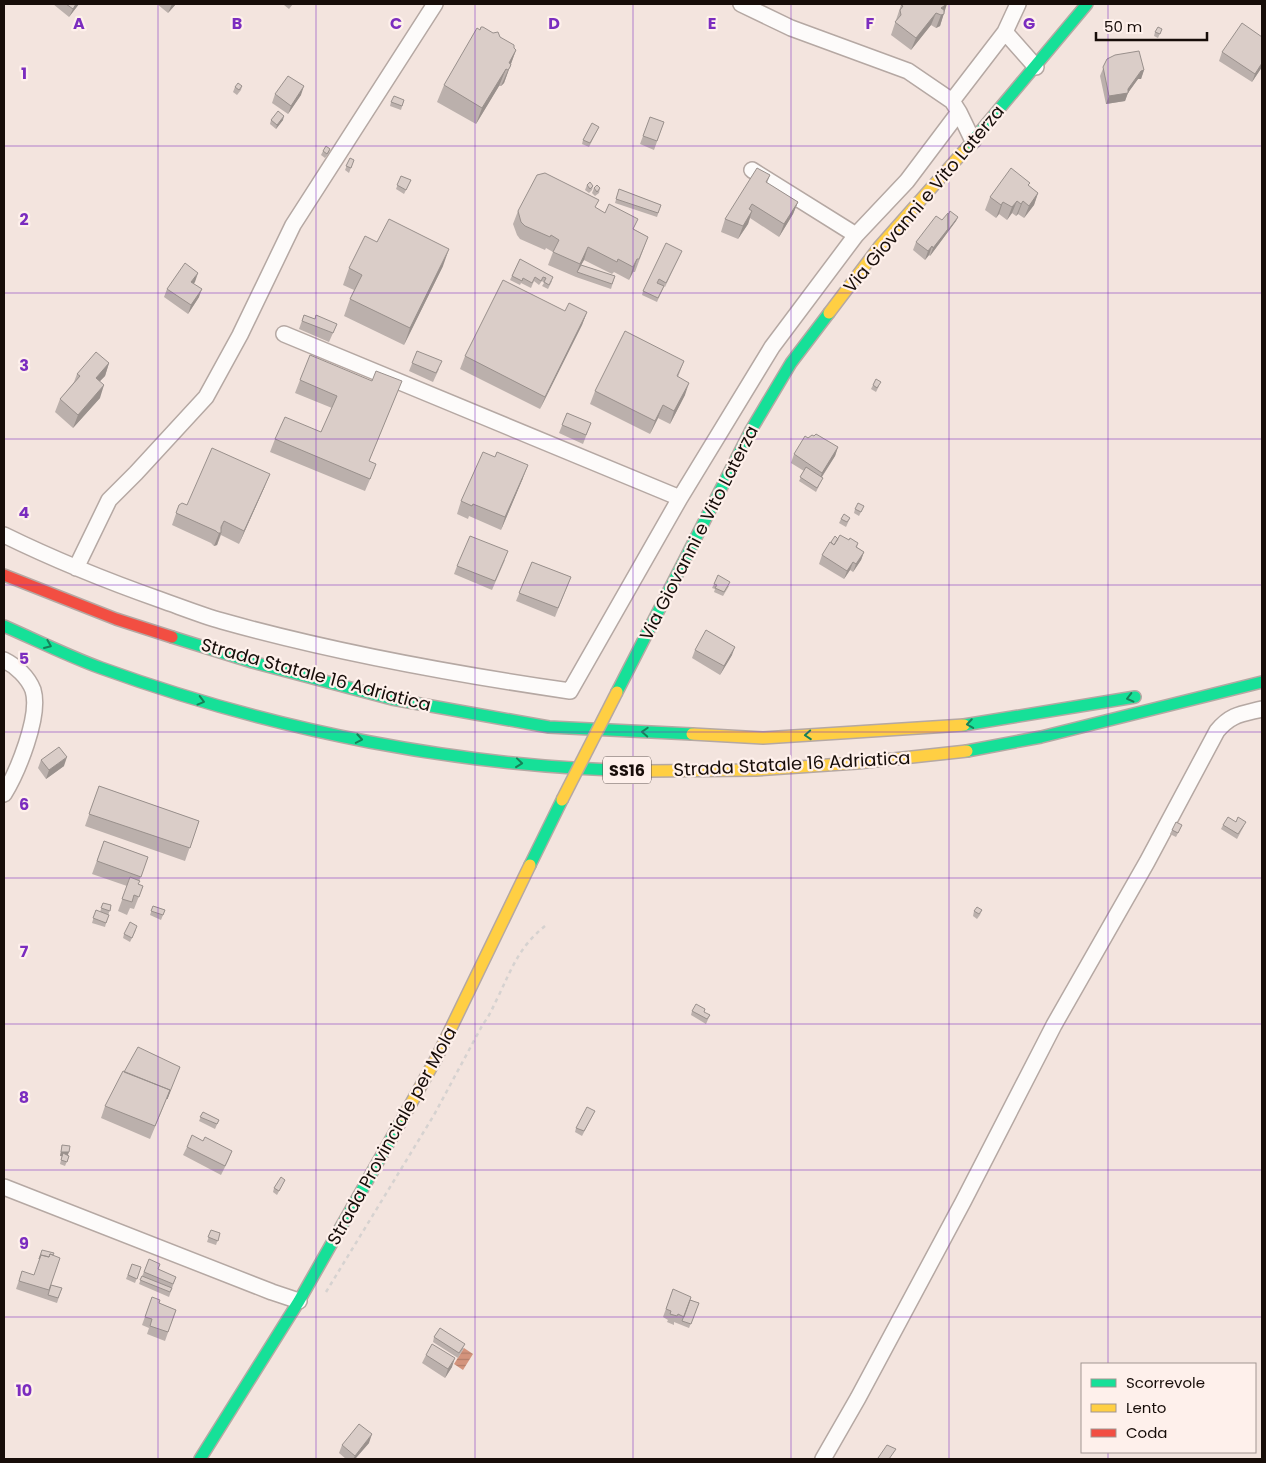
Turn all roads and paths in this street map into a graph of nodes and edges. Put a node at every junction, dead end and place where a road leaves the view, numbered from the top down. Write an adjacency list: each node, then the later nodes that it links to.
1 (435, 4): 14 (street)
2 (741, 4): 7 (street)
3 (1018, 4): 5 (street)
4 (1087, 4): 6 (main road, Via Giovanni e Vito Laterza)
5 (1005, 32): 6 (street); 7 (street)
6 (1036, 67): 8 (main road, Via Giovanni e Vito Laterza)
7 (955, 106): 8 (street); 10 (street)
8 (973, 142): 22 (main road, Via Giovanni e Vito Laterza, bridge)
9 (752, 170): 10 (street)
10 (856, 235): 12 (street)
11 (284, 334): 12 (street)
12 (680, 498): 14 (street)
13 (4, 534): 14 (street)
14 (76, 568)
15 (4, 575): 19 (main road, Strada Statale 16 Adriatica / SS16, one-way to 15)
16 (4, 626): 18 (main road, Strada Statale 16 Adriatica / SS16, one-way to 18)
17 (4, 660): 21 (street)
18 (1262, 682)
19 (1150, 693)
20 (1262, 709): 28 (street)
21 (4, 794)
22 (562, 800): 26 (main road, Strada Provinciale per Mola)
23 (546, 926): 25 (path)
24 (4, 1187): 26 (street)
25 (324, 1294)
26 (299, 1301): 27 (main road, Strada Provinciale per Mola)
27 (200, 1459)
28 (823, 1459)

